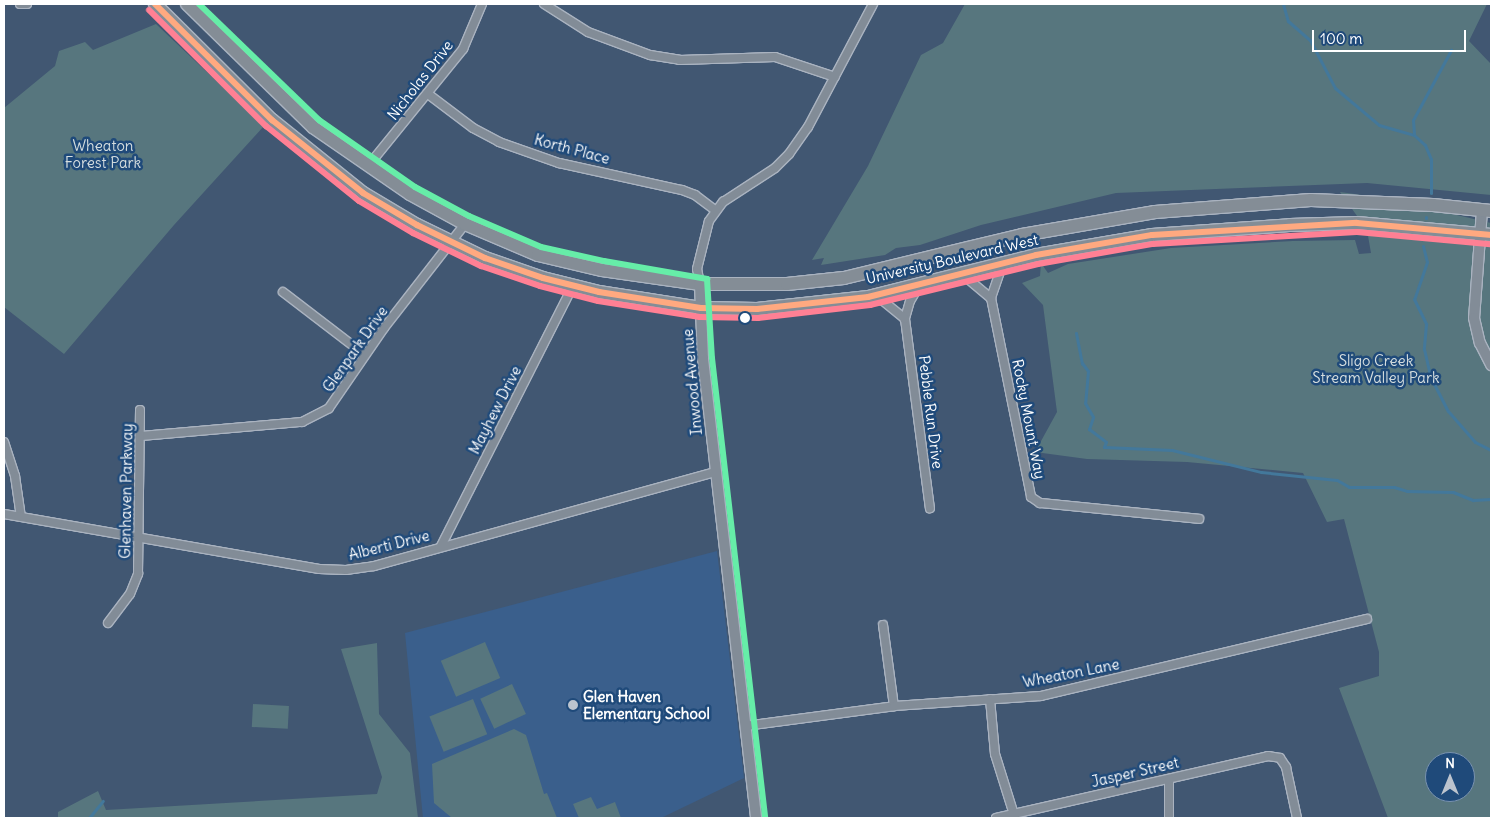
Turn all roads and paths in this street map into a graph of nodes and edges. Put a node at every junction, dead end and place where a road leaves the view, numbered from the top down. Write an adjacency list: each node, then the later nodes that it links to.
1 (20, 4): 2 (street)
2 (27, 4)
3 (155, 4): 15 (main road, University Boulevard West)
4 (187, 4): 10 (main road, University Boulevard West)
5 (482, 4): 9 (street, Nicholas Drive)
6 (544, 4): 8 (street)
7 (873, 4): 8 (street, Inwood Avenue)
8 (835, 78): 11 (street, Inwood Avenue)
9 (428, 94): 10 (street, Nicholas Drive); 11 (street, Korth Place)
10 (368, 166): 13 (main road, University Boulevard West)
11 (716, 211): 18 (street, Inwood Avenue)
12 (1486, 211): 14 (street); 18 (main road, University Boulevard West)
13 (465, 224): 15 (street, Glenpark Drive); 18 (main road, University Boulevard West)
14 (1485, 234): 16 (main road, University Boulevard West); 27 (street)
15 (452, 243): 19 (main road, University Boulevard West); 26 (street, Glenpark Drive)
16 (1003, 263): 17 (main road, University Boulevard West); 23 (street)
17 (962, 274): 20 (main road, University Boulevard West); 23 (street)
18 (700, 284): 24 (street, Inwood Avenue)
19 (573, 286): 24 (main road, University Boulevard West); 37 (street, Mayhew Drive)
20 (920, 286): 22 (main road, University Boulevard West); 25 (street, Pebble Run Drive)
21 (283, 292): 26 (street)
22 (868, 296): 24 (main road, University Boulevard West); 25 (street)
23 (991, 298): 35 (street, Rocky Mount Way)
24 (700, 308): 31 (street, Inwood Avenue)
25 (905, 319): 32 (street, Pebble Run Drive)
26 (365, 355): 29 (street, Glenpark Drive)
27 (1491, 365)
28 (140, 410): 29 (street, Glenhaven Parkway)
29 (141, 436): 36 (street, Glenhaven Parkway)
30 (4, 442): 34 (street)
31 (716, 472): 37 (street, Alberti Drive); 43 (street, Inwood Avenue)
32 (930, 508)
33 (4, 514): 34 (street, Alberti Drive)
34 (21, 517): 36 (street, Alberti Drive)
35 (1199, 519)
36 (140, 538): 37 (street, Alberti Drive); 39 (street, Glenhaven Parkway)
37 (441, 546)
38 (1367, 619): 41 (street, Wheaton Lane)
39 (108, 623)
40 (883, 625): 42 (street)
41 (990, 699): 42 (street, Wheaton Lane); 45 (street)
42 (894, 706): 43 (street, Wheaton Lane)
43 (745, 726): 46 (street, Inwood Avenue)
44 (1169, 779): 45 (street, Jasper Street); 48 (street); 49 (street, Jasper Street)
45 (1014, 816): 47 (street, Jasper Street)
46 (756, 818)
47 (996, 818)
48 (1169, 818)
49 (1297, 818)

